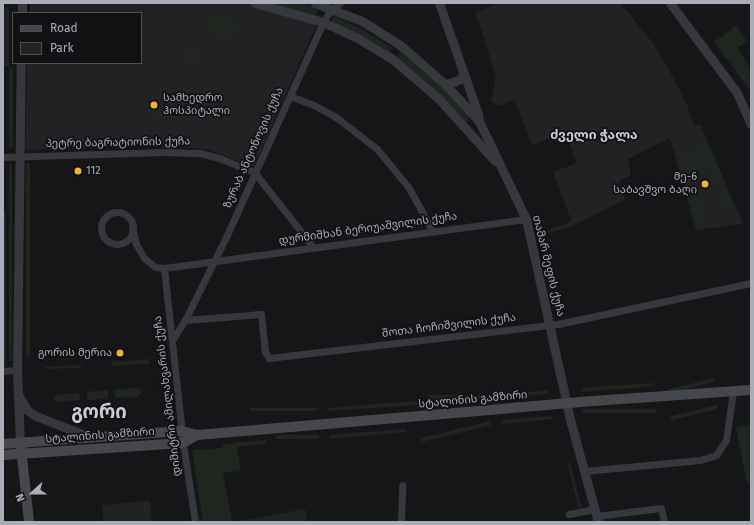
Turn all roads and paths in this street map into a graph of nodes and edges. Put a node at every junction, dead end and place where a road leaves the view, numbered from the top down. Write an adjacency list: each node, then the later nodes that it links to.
1 (255, 3): 7 (street)
2 (315, 3): 6 (street)
3 (340, 3): 6 (street, ზურაბ ანტონოვის ქუჩა)
4 (439, 3): 11 (street, თამარ მეფის ქუჩა)
5 (670, 3): 15 (street)
6 (331, 9): 7 (street, ზურაბ ანტონოვის ქუჩა); 8 (street)
7 (324, 22): 9 (street); 13 (street, ზურაბ ანტონოვის ქუჩა)
8 (400, 45): 9 (street); 12 (street)
9 (391, 58): 16 (street)
10 (21, 64): 17 (street)
11 (463, 74): 12 (street); 14 (street, თამარ მეფის ქუჩა)
12 (445, 84): 14 (street)
13 (290, 96): 20 (street, ზურაბ ანტონოვის ქუჩა); 23 (street)
14 (479, 121): 16 (street); 19 (street, თამარ მეფის ქუჩა)
15 (751, 124)
16 (466, 128): 19 (street)
17 (18, 156): 18 (street, პეტრე ბაგრატიონის ქუჩა); 20 (street, პეტრე ბაგრატიონის ქუჩა); 33 (street)
18 (3, 157)
19 (502, 169): 21 (street, თამარ მეფის ქუჩა)
20 (254, 172): 26 (street, პეტრე ბაგრატიონის ქუჩა); 27 (street, ზურაბ ანტონოვის ქუჩა)
21 (526, 219): 23 (street, დურმიშხან ბერიუაშვილის ქუჩა); 31 (street, თამარ მეფის ქუჩა)
22 (132, 227): 24 (street); 24 (street); 25 (street)
23 (433, 232): 26 (street, დურმიშხან ბერიუაშვილის ქუჩა)
24 (126, 241): 25 (street)
25 (136, 244): 28 (street)
26 (314, 248): 27 (street, დურმიშხან ბერიუაშვილის ქუჩა)
27 (212, 261): 28 (street); 30 (street, ზურაბ ანტონოვის ქუჩა)
28 (164, 268): 32 (street, დიმიტრი ამილახვარის ქუჩა)
29 (751, 283): 31 (street, შოთა ჩოჩიშვილის ქუჩა)
30 (185, 320): 31 (street, შოთა ჩოჩიშვილის ქუჩა); 32 (street, ზურაბ ანტონოვის ქუჩა)
31 (550, 325): 38 (street, თამარ მეფის ქუჩა)
32 (173, 339): 39 (street, დიმიტრი ამილახვარის ქუჩა)
33 (17, 370): 34 (street); 36 (street)
34 (3, 371)
35 (751, 390): 37 (main road, სტალინის გამზირი)
36 (18, 392): 41 (street); 42 (street)
37 (733, 392): 38 (main road, სტალინის გამზირი); 47 (street)
38 (568, 404): 40 (main road, სტალინის გამზირი); 47 (street, თამარ მეფის ქუჩა)
39 (182, 431): 40 (main road, სტალინის გამზირი); 41 (main road, სტალინის გამზირი); 43 (street, დიმიტრი ამილახვარის ქუჩა)
40 (197, 435): 43 (main road, სტალინის გამზირი)
41 (90, 437): 42 (main road, სტალინის გამზირი)
42 (20, 443): 44 (main road, სტალინის გამზირი); 45 (main road)
43 (183, 443): 45 (main road, სტალინის გამზირი); 52 (street, დიმიტრი ამილახვარის ქუჩა)
44 (3, 444)
45 (22, 453): 46 (main road, სტალინის გამზირი); 51 (main road)
46 (3, 455)
47 (584, 471): 50 (street, თამარ მეფის ქუჩა)
48 (402, 485): 53 (street)
49 (570, 514): 50 (street)
50 (596, 515): 54 (street)
51 (29, 522)
52 (196, 522)
53 (401, 522)
54 (664, 522)

